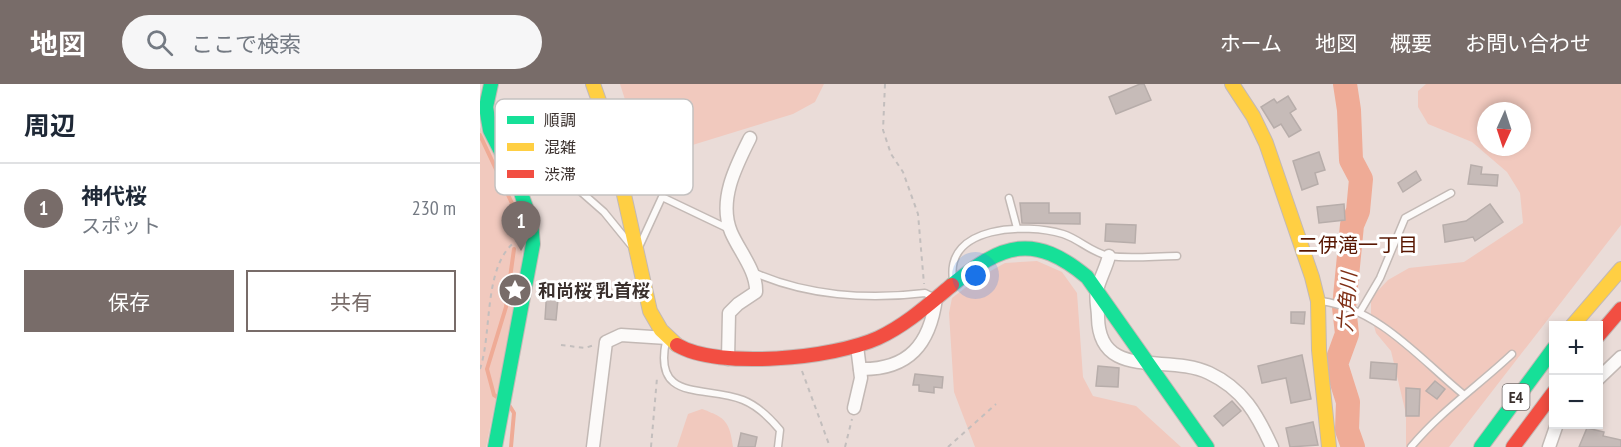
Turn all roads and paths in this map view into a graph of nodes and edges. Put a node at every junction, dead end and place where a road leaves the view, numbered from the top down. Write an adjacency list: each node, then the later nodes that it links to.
1 (482, 84): 7 (lane)
2 (490, 84): 7 (main road)
3 (593, 84): 6 (main road)
4 (885, 84): 25 (path)
5 (1232, 84): 26 (main road)
6 (598, 99)
7 (486, 107): 9 (main road)
8 (750, 138): 16 (street)
9 (495, 140)
10 (1451, 193): 28 (lane)
11 (521, 195): 17 (main road)
12 (585, 195): 18 (lane)
13 (624, 195): 18 (main road)
14 (1009, 198): 15 (lane)
15 (1017, 228): 19 (lane); 23 (lane)
16 (730, 230): 18 (lane); 22 (street)
17 (532, 232): 42 (path); 50 (main road)
18 (636, 250): 31 (main road)
19 (1109, 256): 20 (lane); 24 (street)
20 (1177, 256)
21 (1621, 269): 29 (main road)
22 (750, 270): 25 (lane); 39 (street)
23 (953, 284): 24 (main road); 25 (main road)
24 (1096, 291): 41 (main road); 41 (street)
25 (931, 296): 34 (main road); 43 (street)
26 (1318, 301): 28 (lane); 59 (main road)
27 (1621, 309): 30 (main road)
28 (1360, 312): 45 (lane)
29 (1576, 321)
30 (1603, 331)
31 (667, 338): 32 (street); 39 (main road); 40 (lane)
32 (606, 342): 33 (path); 51 (street)
33 (561, 345)
34 (857, 345): 35 (main road); 43 (street)
35 (797, 354): 39 (main road); 54 (path)
36 (1512, 354): 45 (lane)
37 (1549, 355): 61 (main road, E4)
38 (1621, 357): 44 (street)
39 (728, 359)
40 (662, 361): 52 (path); 53 (lane)
41 (1146, 362): 57 (main road); 58 (street)
42 (480, 369)
43 (860, 369): 48 (street)
44 (1603, 375)
45 (1463, 394): 60 (lane)
46 (1549, 399): 62 (main road, E4)
47 (996, 404): 56 (path)
48 (854, 408): 55 (path)
49 (1555, 429): 63 (street)
50 (495, 447)
51 (593, 447)
52 (651, 447)
53 (778, 447)
54 (830, 447)
55 (845, 447)
56 (948, 447)
57 (1207, 447)
58 (1272, 447)
59 (1329, 447)
60 (1411, 447)
61 (1481, 447)
62 (1513, 447)
63 (1549, 447)

